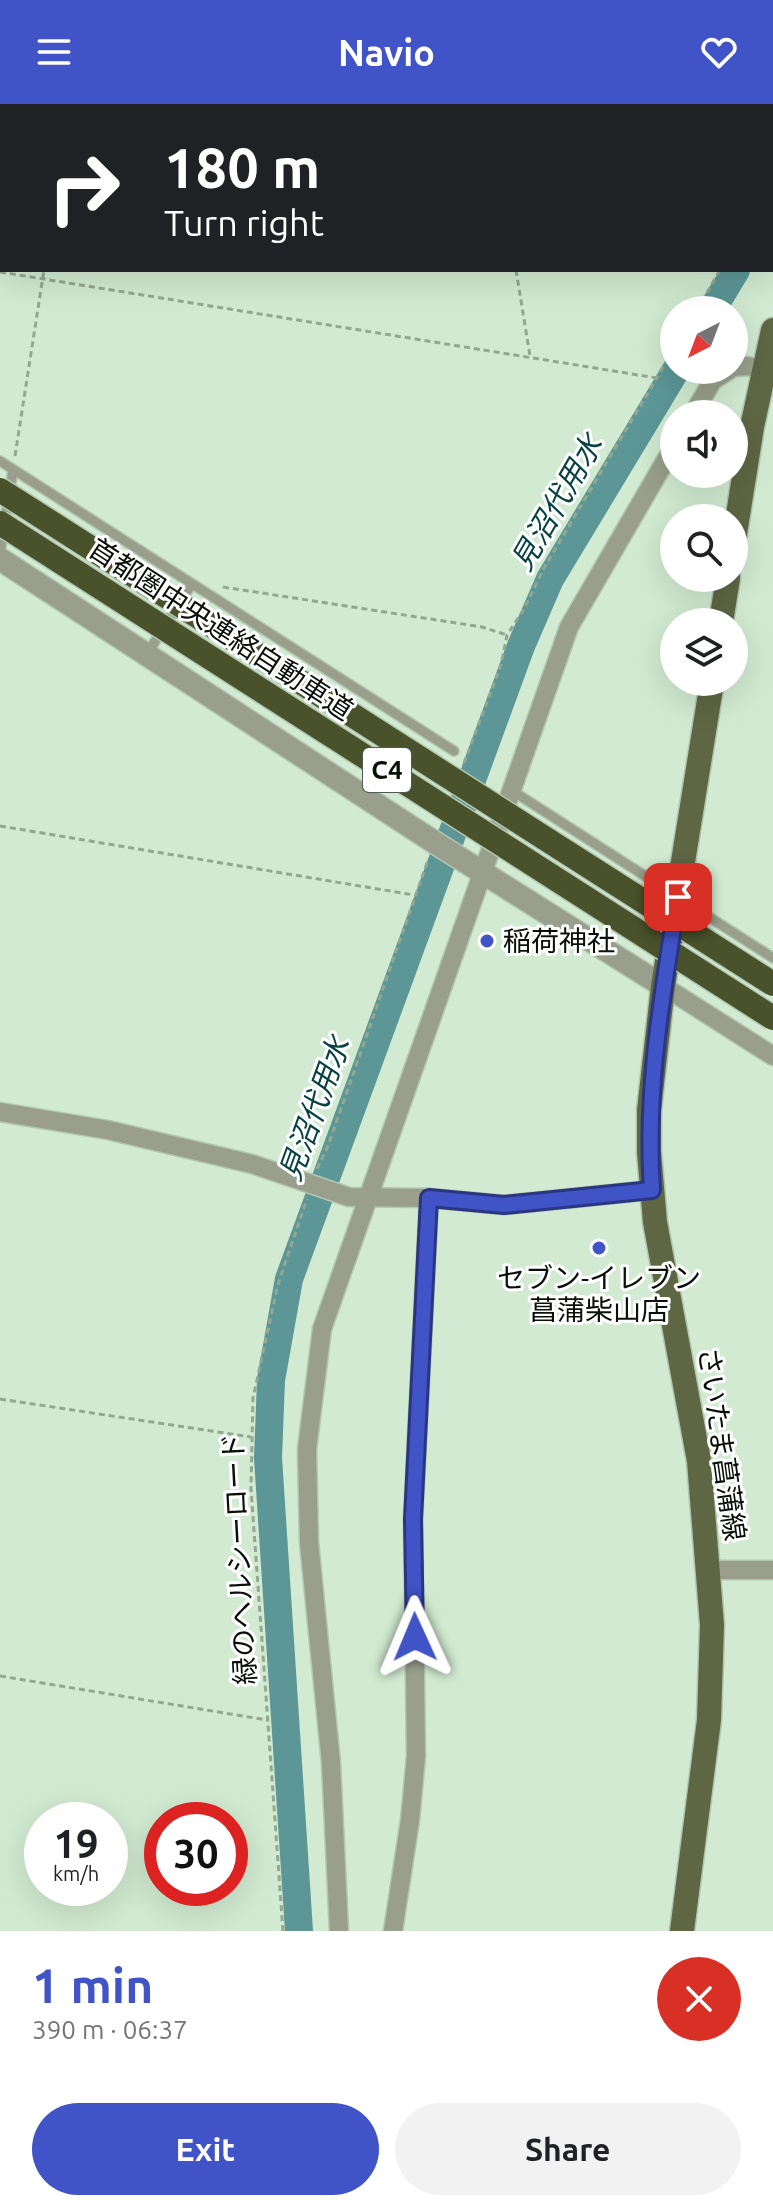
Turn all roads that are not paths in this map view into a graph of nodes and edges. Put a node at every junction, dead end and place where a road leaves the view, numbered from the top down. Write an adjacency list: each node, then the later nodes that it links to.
1 (773, 330): 3 (main road)
2 (748, 366): 3 (street)
3 (763, 369): 8 (main road)
4 (0, 461): 5 (lane)
5 (13, 470): 10 (lane); 11 (lane)
6 (660, 470): 15 (street)
7 (0, 490): 19 (highway, 首都圏中央連絡自動車道 / C4, bridge)
8 (740, 504)
9 (0, 523): 21 (highway, 首都圏中央連絡自動車道 / C4, bridge)
10 (0, 556): 12 (street)
11 (191, 585): 12 (lane); 14 (lane)
12 (147, 654): 16 (street)
13 (710, 696): 17 (main road, さいたま菖蒲線)
14 (454, 751)
15 (511, 790): 16 (street); 17 (lane)
16 (482, 871): 20 (street); 25 (street)
17 (678, 897): 18 (lane); 20 (main road, さいたま菖蒲線)
18 (773, 958)
19 (773, 984)
20 (663, 986): 22 (street); 24 (main road, さいたま菖蒲線)
21 (773, 1018)
22 (773, 1056)
23 (0, 1112): 25 (street)
24 (652, 1190): 26 (street); 27 (main road, さいたま菖蒲線)
25 (358, 1197): 26 (street); 29 (street)
26 (429, 1198): 30 (street)
27 (709, 1570): 28 (street); 31 (main road, さいたま菖蒲線)
28 (773, 1570)
29 (339, 1931)
30 (393, 1931)
31 (682, 1931)

